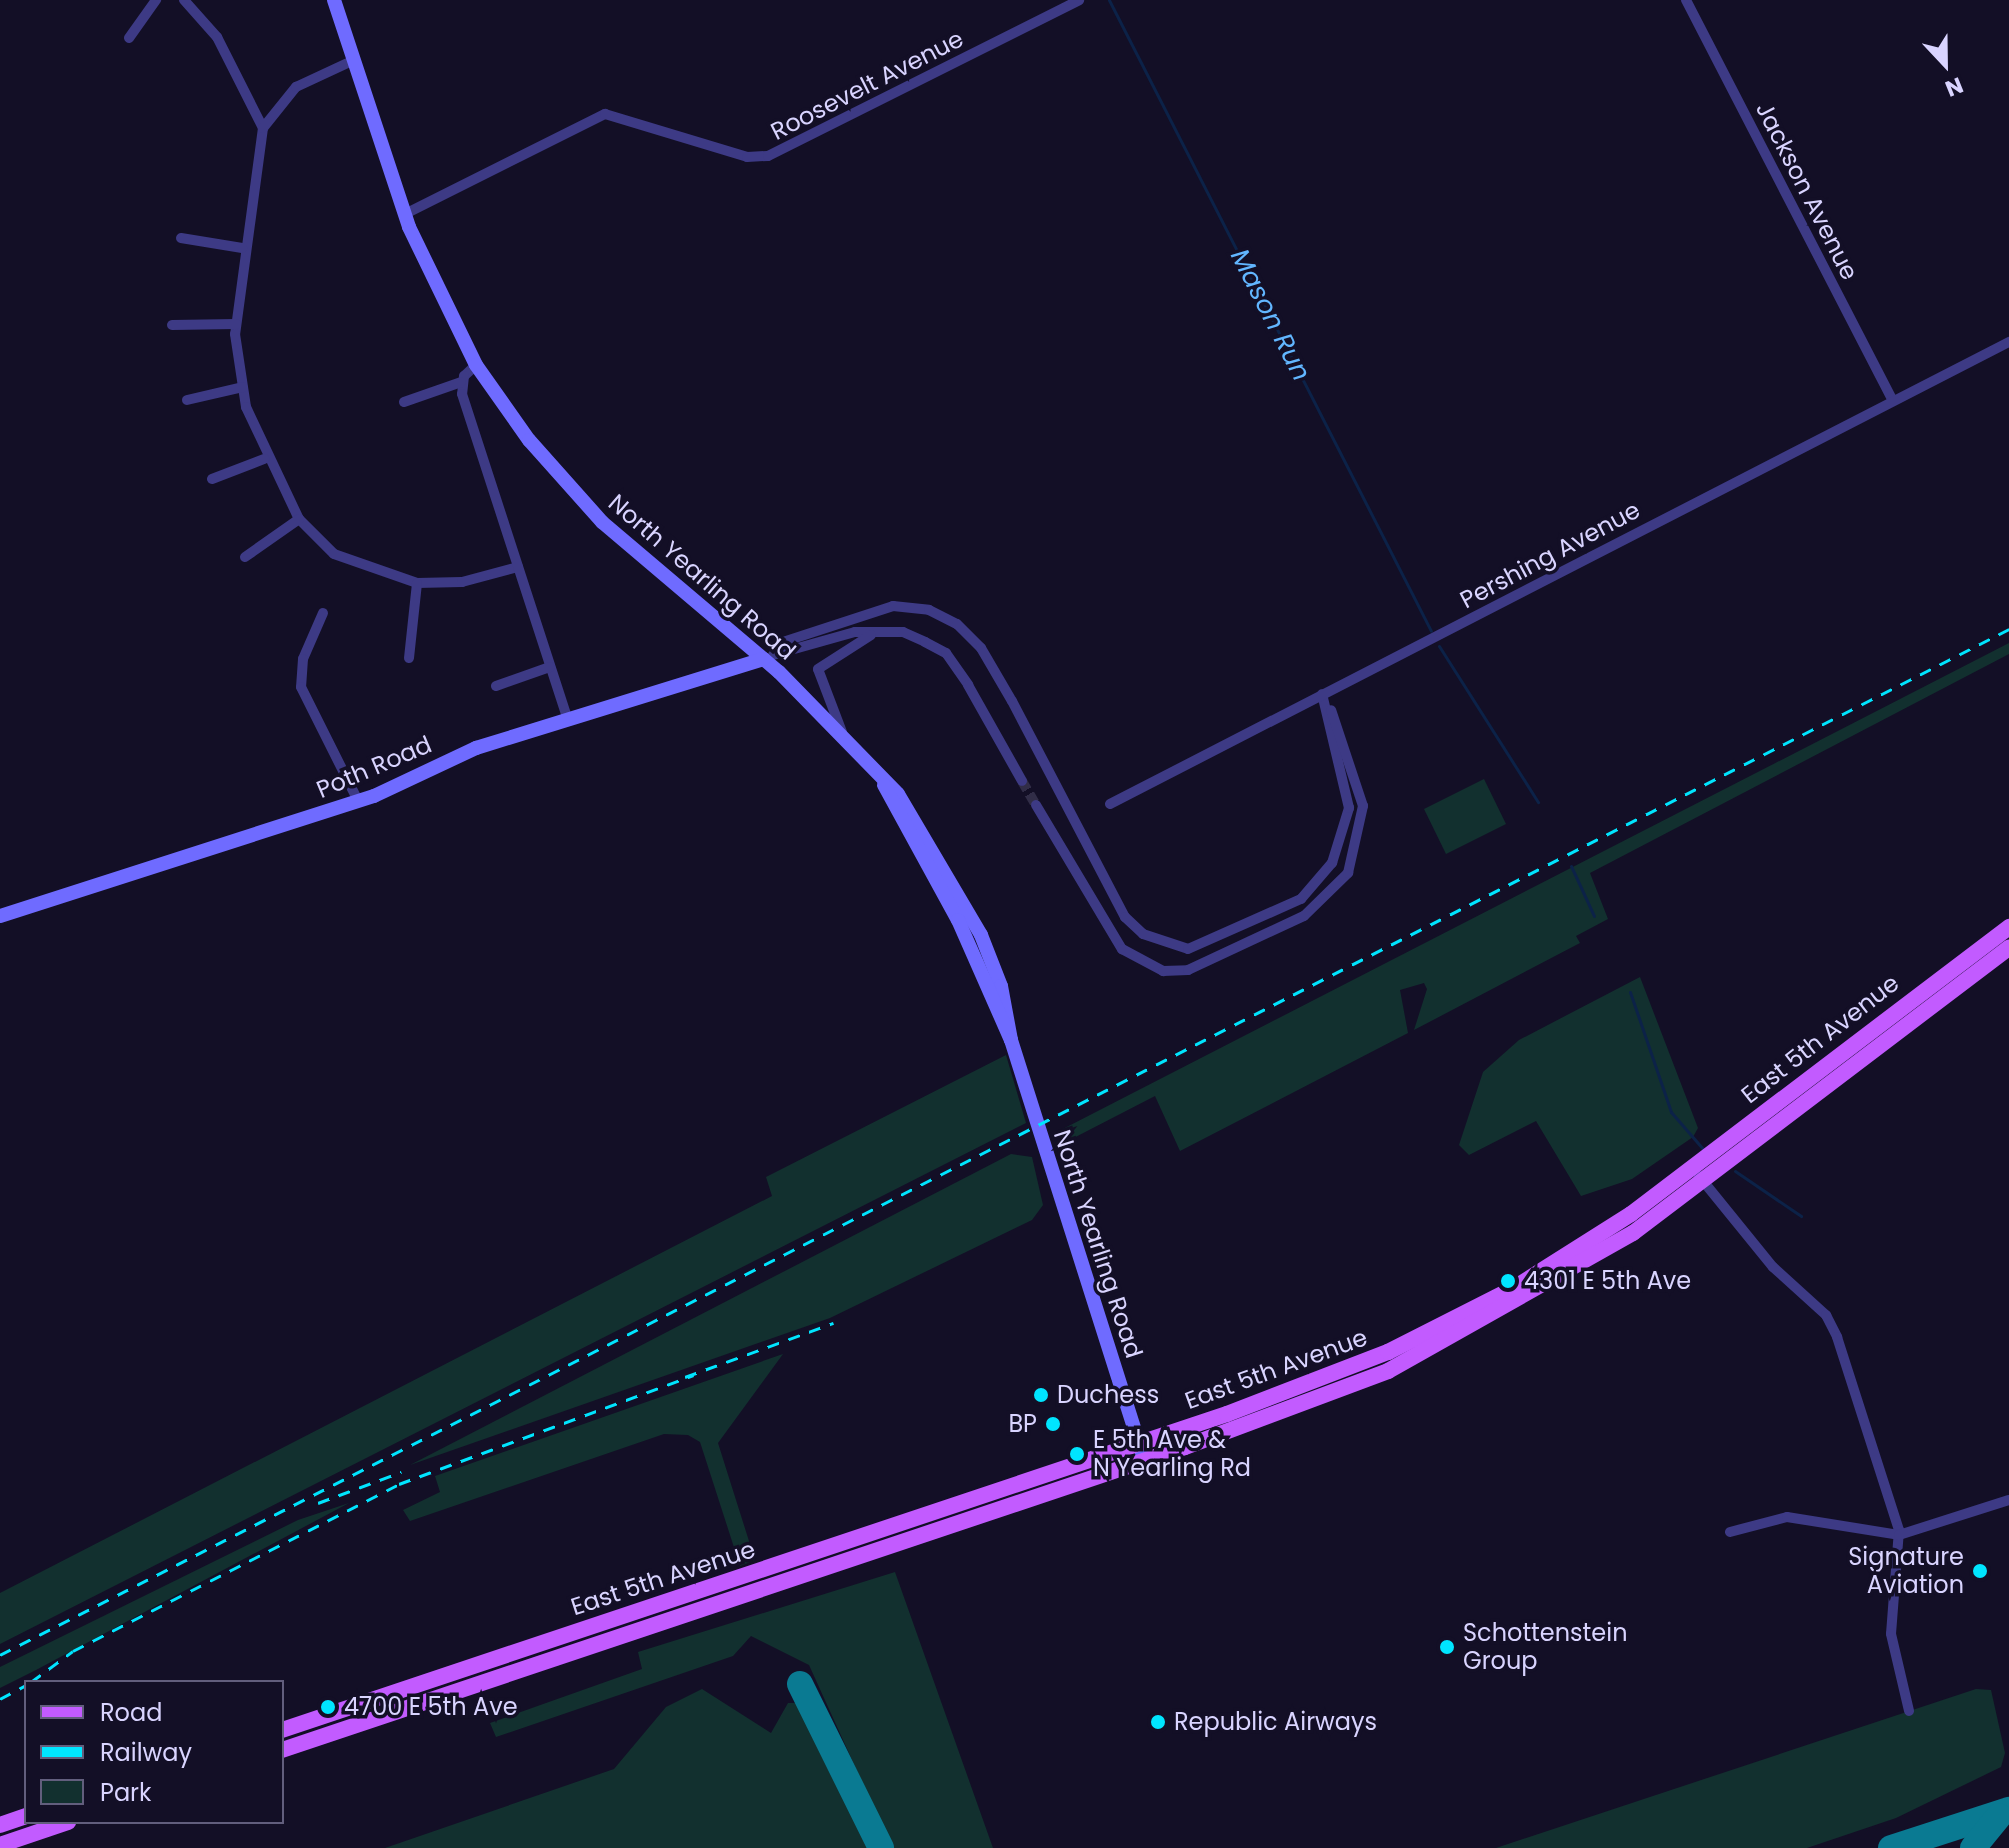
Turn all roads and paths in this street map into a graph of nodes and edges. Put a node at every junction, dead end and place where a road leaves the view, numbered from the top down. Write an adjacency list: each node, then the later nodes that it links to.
1 (156, 0): 6 (street)
2 (184, 0): 8 (street)
3 (334, 0): 7 (main road, North Yearling Road)
4 (1079, 0): 9 (street, Roosevelt Avenue)
5 (1686, 0): 19 (street, Jackson Avenue)
6 (129, 38)
7 (354, 60): 8 (street); 9 (main road, North Yearling Road)
8 (263, 128): 11 (street)
9 (405, 214): 15 (main road, North Yearling Road)
10 (181, 238): 11 (street)
11 (242, 248): 12 (street)
12 (236, 324): 13 (street); 17 (street)
13 (172, 325)
14 (2009, 342): 19 (street, Pershing Avenue)
15 (476, 365): 16 (street); 29 (main road, North Yearling Road)
16 (461, 382): 20 (street); 25 (street)
17 (243, 387): 18 (street); 21 (street)
18 (187, 400)
19 (1893, 401): 33 (street, Pershing Avenue)
20 (404, 402)
21 (264, 459): 22 (street); 23 (street)
22 (212, 479)
23 (299, 519): 24 (street); 26 (street)
24 (245, 557)
25 (518, 567): 26 (street); 31 (street)
26 (417, 583): 30 (street)
27 (323, 613): 37 (street)
28 (878, 632): 29 (street); 35 (street); 36 (street)
29 (770, 656): 33 (street); 34 (main road, Poth Road); 35 (main road, North Yearling Road)
30 (409, 658)
31 (550, 667): 32 (street); 34 (street)
32 (496, 686)
33 (1322, 694): 38 (street, Pershing Avenue); 39 (street)
34 (568, 720): 37 (main road, Poth Road)
35 (845, 737): 44 (main road, North Yearling Road)
36 (1022, 781)
37 (358, 801): 40 (main road, Poth Road)
38 (1110, 804)
39 (1036, 805)
40 (0, 916)
41 (2009, 927): 43 (main road, East 5th Avenue)
42 (2009, 948): 43 (main road, East 5th Avenue)
43 (1698, 1174): 44 (main road, East 5th Avenue); 47 (street)
44 (1141, 1452): 49 (main road, East 5th Avenue); 50 (main road, East 5th Avenue)
45 (2009, 1500): 47 (street)
46 (1730, 1532): 47 (street)
47 (1899, 1535): 48 (street)
48 (1909, 1711)
49 (284, 1729)
50 (284, 1749)
51 (24, 1817): 53 (main road)
52 (62, 1824): 54 (main road)
53 (0, 1825)
54 (0, 1845)

